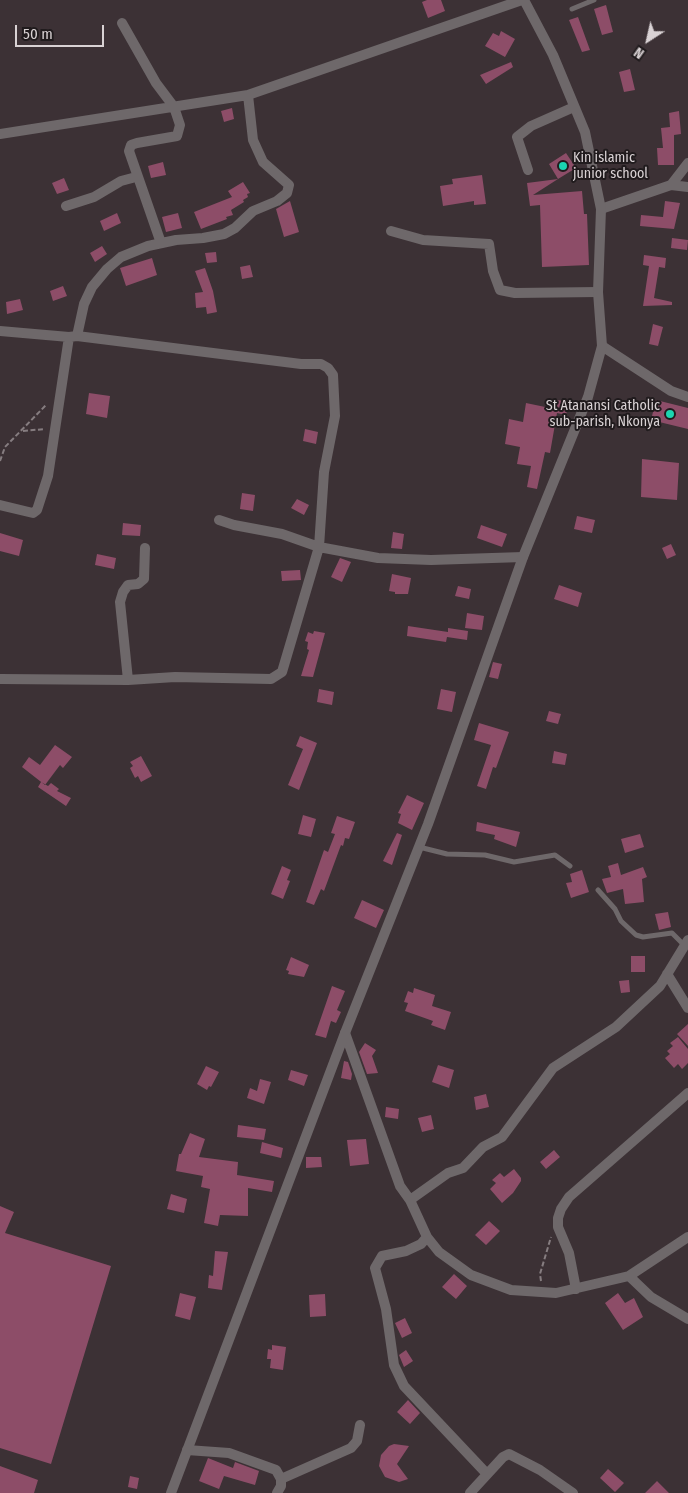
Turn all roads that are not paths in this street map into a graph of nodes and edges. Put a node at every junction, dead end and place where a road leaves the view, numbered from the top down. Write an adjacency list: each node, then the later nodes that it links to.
1 (523, 0): 5 (street); 7 (street)
2 (594, 0): 3 (lane)
3 (572, 8)
4 (122, 23): 6 (street)
5 (248, 95): 6 (street); 17 (street)
6 (174, 107): 8 (street); 11 (street)
7 (574, 107): 10 (street); 15 (street)
8 (0, 134)
9 (688, 163): 12 (street)
10 (528, 170)
11 (136, 177): 14 (street); 17 (street)
12 (670, 185): 13 (street); 15 (street)
13 (688, 186)
14 (66, 206)
15 (601, 209): 18 (street)
16 (391, 231): 18 (street)
17 (161, 243): 20 (street)
18 (598, 292): 21 (street)
19 (0, 331): 20 (street)
20 (73, 336): 23 (street); 25 (street)
21 (602, 346): 22 (street); 27 (street)
22 (688, 398)
23 (0, 505)
24 (219, 520): 25 (street)
25 (319, 546): 27 (street); 29 (street)
26 (145, 548): 29 (street)
27 (523, 558): 30 (street)
28 (0, 679): 29 (street)
29 (128, 680)
30 (419, 846): 31 (lane); 36 (street)
31 (570, 866)
32 (598, 890): 33 (lane)
33 (686, 943): 34 (street)
34 (667, 974): 35 (street); 38 (street)
35 (688, 1008)
36 (345, 1033): 38 (street); 45 (street)
37 (688, 1093): 42 (street)
38 (410, 1200): 39 (street)
39 (427, 1236): 42 (street); 46 (street)
40 (688, 1238): 41 (street)
41 (628, 1276): 42 (street); 43 (street)
42 (576, 1289)
43 (688, 1319)
44 (360, 1425): 47 (street)
45 (187, 1450): 47 (street); 48 (street)
46 (487, 1474): 50 (street); 51 (street)
47 (281, 1479): 49 (street)
48 (171, 1493)
49 (277, 1493)
50 (470, 1493)
51 (572, 1493)

